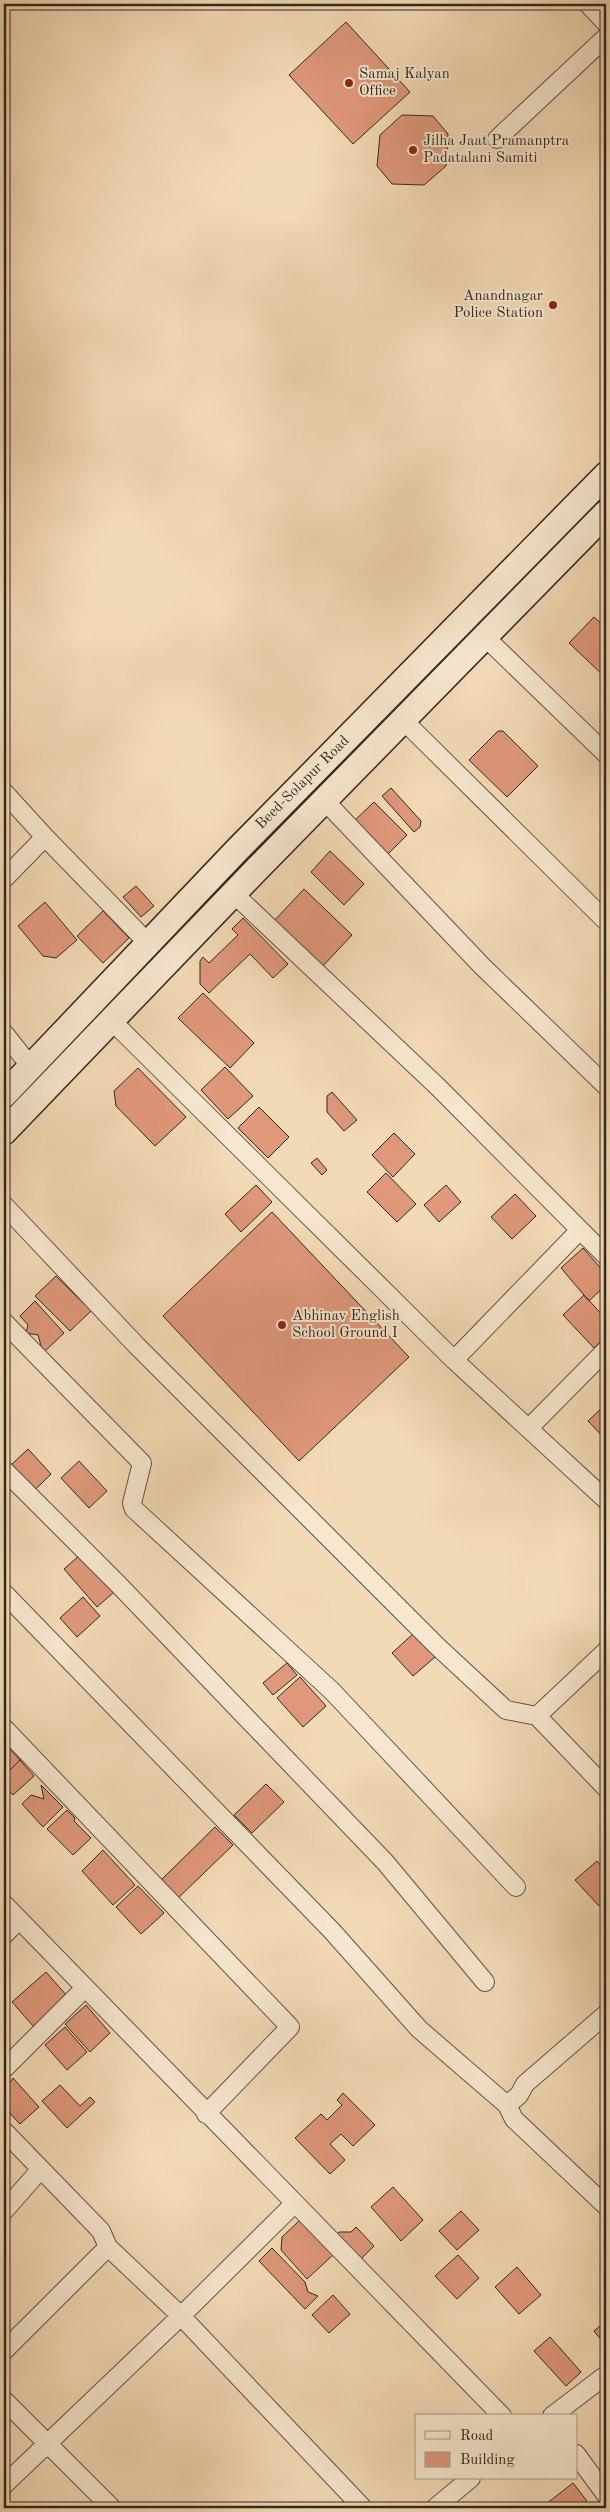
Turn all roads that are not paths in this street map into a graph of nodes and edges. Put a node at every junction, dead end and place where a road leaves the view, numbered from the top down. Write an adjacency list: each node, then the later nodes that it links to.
1 (588, 4): 2 (street)
2 (606, 23)
3 (606, 36): 4 (street)
4 (497, 139)
5 (606, 475): 16 (main road, Beed-Solapur Road)
6 (606, 513): 7 (main road, Beed-Solapur Road)
7 (485, 637): 8 (main road, Beed-Solapur Road); 9 (street)
8 (403, 720): 11 (main road, Beed-Solapur Road); 15 (street)
9 (606, 754)
10 (4, 792): 12 (street)
11 (324, 800): 14 (main road, Beed-Solapur Road); 20 (street)
12 (45, 837): 13 (street); 16 (street)
13 (4, 878)
14 (233, 893): 17 (main road, Beed-Solapur Road); 24 (street)
15 (606, 922)
16 (148, 943): 19 (main road, Beed-Solapur Road)
17 (111, 1020): 22 (main road, Beed-Solapur Road); 28 (street)
18 (4, 1033): 19 (street)
19 (31, 1067): 21 (main road, Beed-Solapur Road)
20 (606, 1086)
21 (4, 1094)
22 (4, 1132)
23 (4, 1205): 34 (street)
24 (580, 1230): 25 (street); 28 (street)
25 (606, 1256)
26 (4, 1322): 37 (street)
27 (606, 1350): 29 (street)
28 (454, 1360): 29 (street)
29 (529, 1428): 31 (street)
30 (4, 1470): 41 (street)
31 (606, 1500)
32 (4, 1593): 45 (street)
33 (606, 1651): 34 (street)
34 (537, 1716): 36 (street)
35 (4, 1728): 46 (street)
36 (606, 1788)
37 (516, 1887)
38 (4, 1904): 39 (street)
39 (19, 1920): 40 (street); 42 (street)
40 (4, 1935)
41 (484, 1982)
42 (85, 1988): 44 (street); 46 (street)
43 (606, 2014): 45 (street)
44 (4, 2069)
45 (507, 2105): 50 (street)
46 (206, 2114): 49 (street)
47 (4, 2131): 48 (street)
48 (40, 2170): 51 (street); 52 (street)
49 (294, 2204): 53 (street); 57 (street)
50 (606, 2206)
51 (4, 2211)
52 (108, 2247): 53 (street); 54 (street)
53 (181, 2316): 59 (street); 65 (street)
54 (4, 2351)
55 (606, 2375): 58 (street)
56 (4, 2400): 59 (street)
57 (500, 2414)
58 (555, 2414)
59 (48, 2444): 62 (street); 64 (street)
60 (578, 2457): 63 (street)
61 (469, 2480): 66 (street)
62 (4, 2485)
63 (606, 2495)
64 (112, 2508)
65 (363, 2508)
66 (435, 2508)

